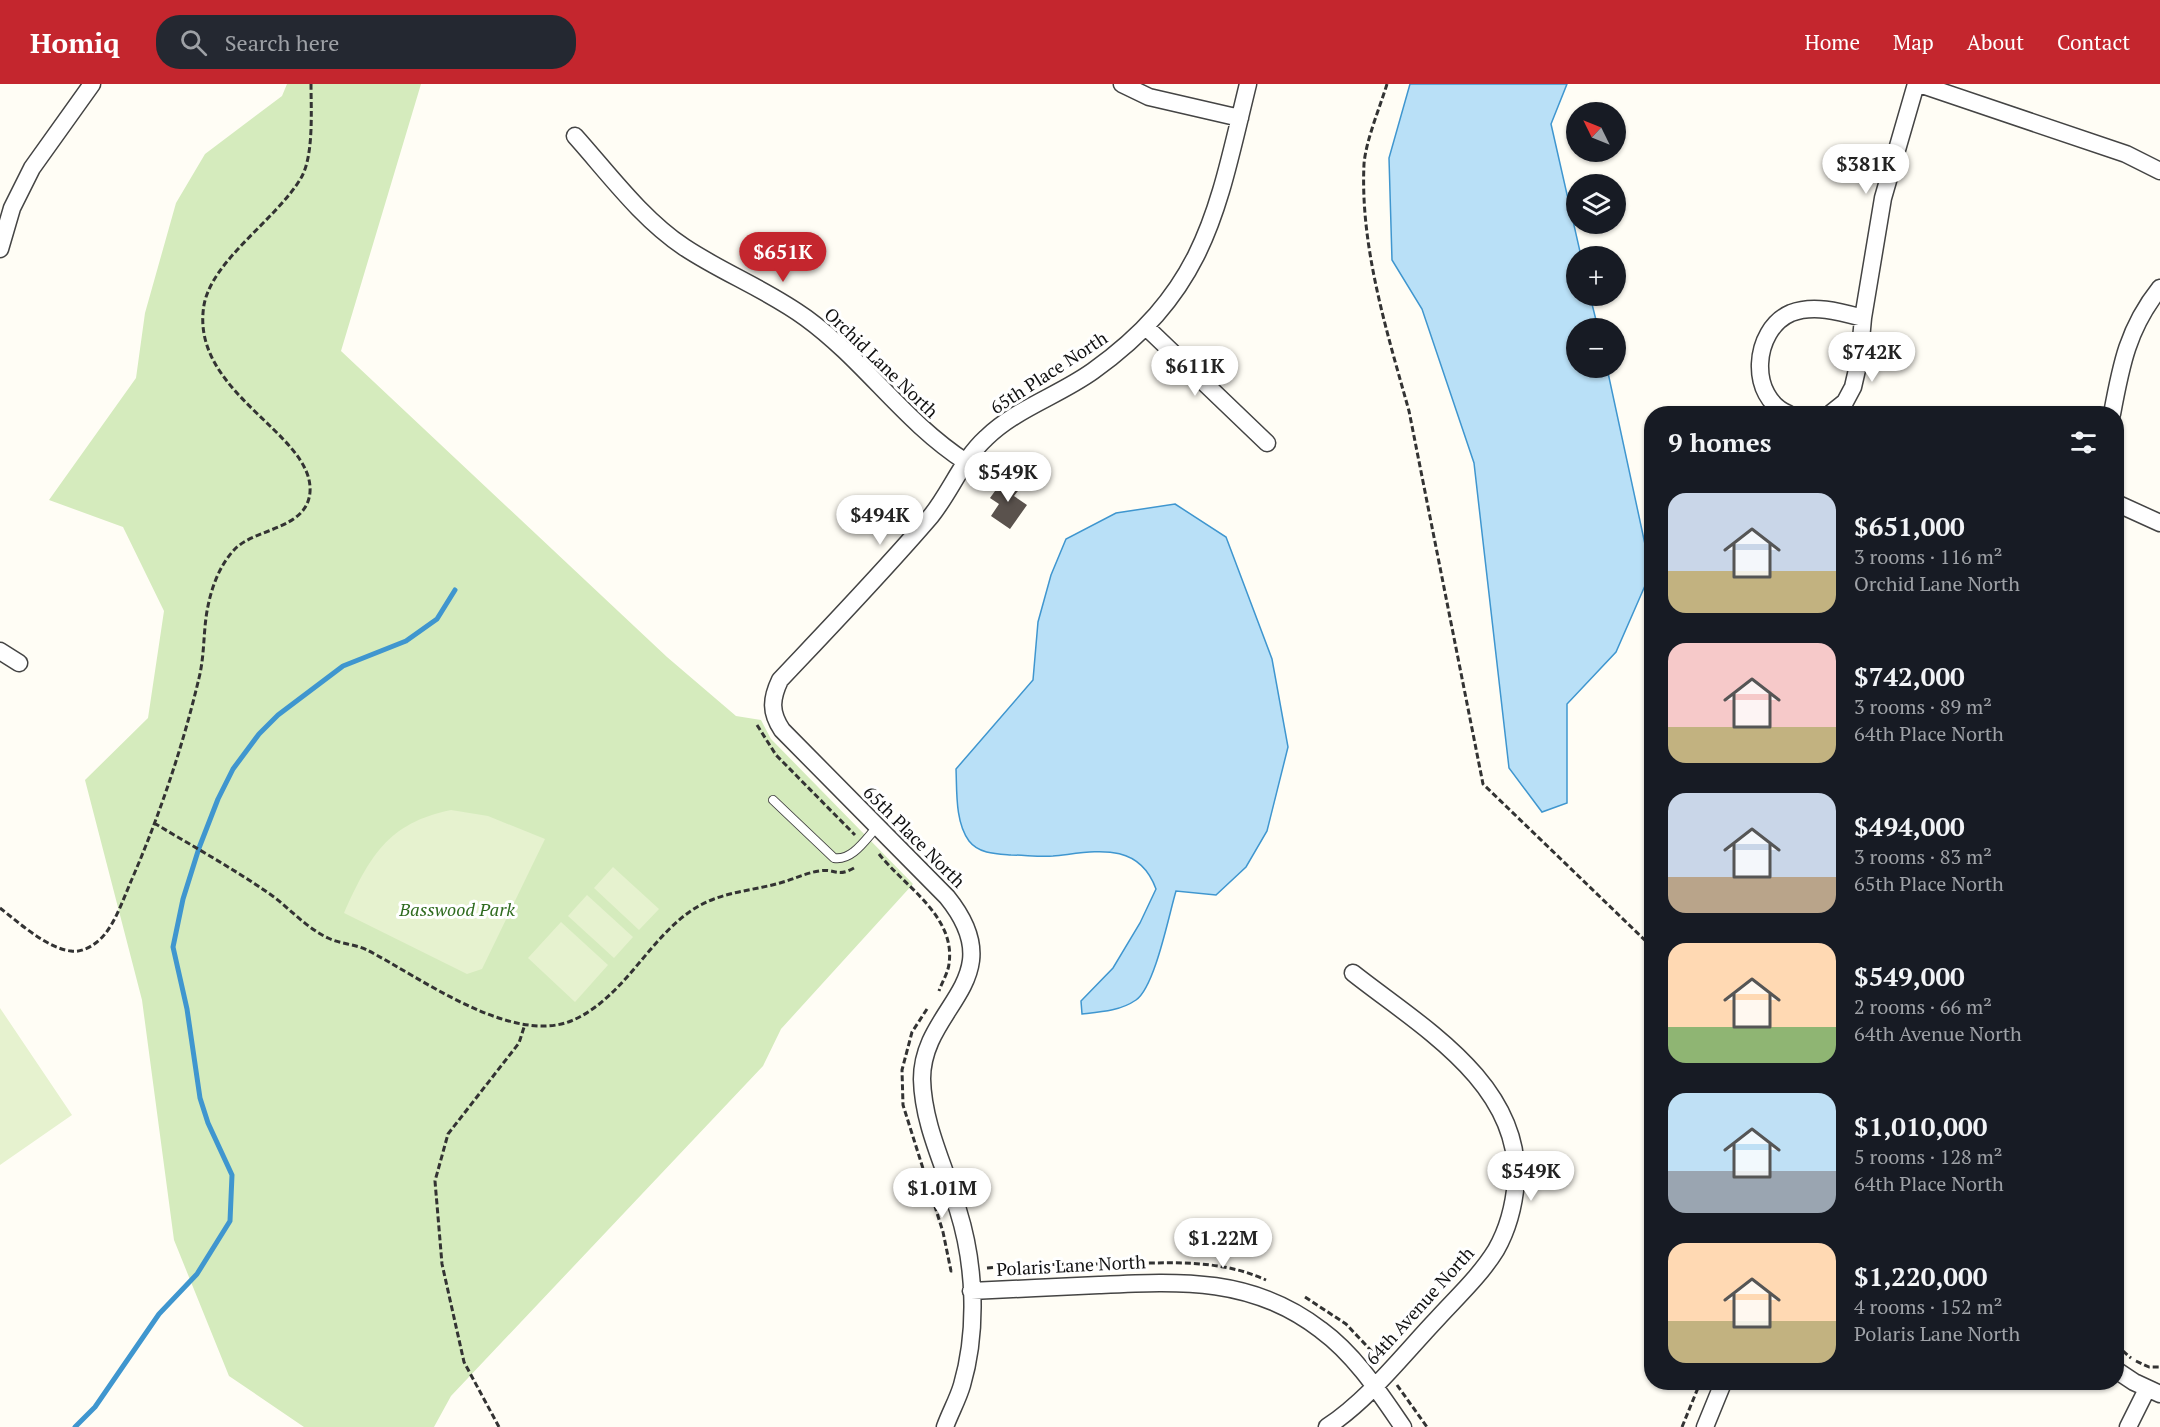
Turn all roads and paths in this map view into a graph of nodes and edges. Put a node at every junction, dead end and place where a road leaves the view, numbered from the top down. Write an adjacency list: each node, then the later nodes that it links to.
1 (92, 84): 10 (street)
2 (311, 84): 25 (path)
3 (1122, 84): 7 (street)
4 (1248, 84): 7 (street, 65th Place North)
5 (1387, 84): 30 (path)
6 (1918, 84): 9 (street); 12 (street)
7 (1240, 118): 13 (street, 65th Place North)
8 (575, 136): 18 (street, Orchid Lane North)
9 (2160, 171)
10 (0, 249)
11 (2160, 288): 16 (street)
12 (1863, 318): 14 (street); 15 (street)
13 (1146, 327): 17 (street); 18 (street, 65th Place North)
14 (1777, 406)
15 (1840, 406)
16 (2113, 406)
17 (1267, 443)
18 (966, 462): 26 (street, 65th Place North)
19 (2124, 507): 20 (street)
20 (2160, 523)
21 (0, 651): 22 (street)
22 (19, 663)
23 (757, 725): 27 (path)
24 (773, 800): 27 (lane)
25 (154, 823): 29 (path); 32 (path)
26 (877, 827): 27 (lane); 33 (street, 65th Place North)
27 (862, 842): 33 (path)
28 (858, 866): 32 (path)
29 (0, 908)
30 (1644, 939)
31 (1353, 972): 39 (street, 64th Avenue North)
32 (525, 1024): 45 (path)
33 (969, 1270): 34 (path); 35 (street, 65th Place North)
34 (1274, 1284)
35 (971, 1291): 41 (street, Polaris Lane North); 46 (street, 65th Place North)
36 (1295, 1293): 39 (path)
37 (2124, 1351): 38 (path)
38 (2160, 1367)
39 (1387, 1371): 41 (street, 64th Avenue North); 49 (path)
40 (2124, 1375): 44 (street)
41 (1374, 1385): 47 (street, 64th Avenue North); 48 (street, Polaris Lane North)
42 (1697, 1390): 50 (path)
43 (1721, 1390): 51 (street)
44 (2153, 1391): 52 (street)
45 (499, 1427)
46 (945, 1427)
47 (1327, 1427)
48 (1403, 1427)
49 (1427, 1427)
50 (1682, 1427)
51 (1705, 1427)
52 (2128, 1427)

